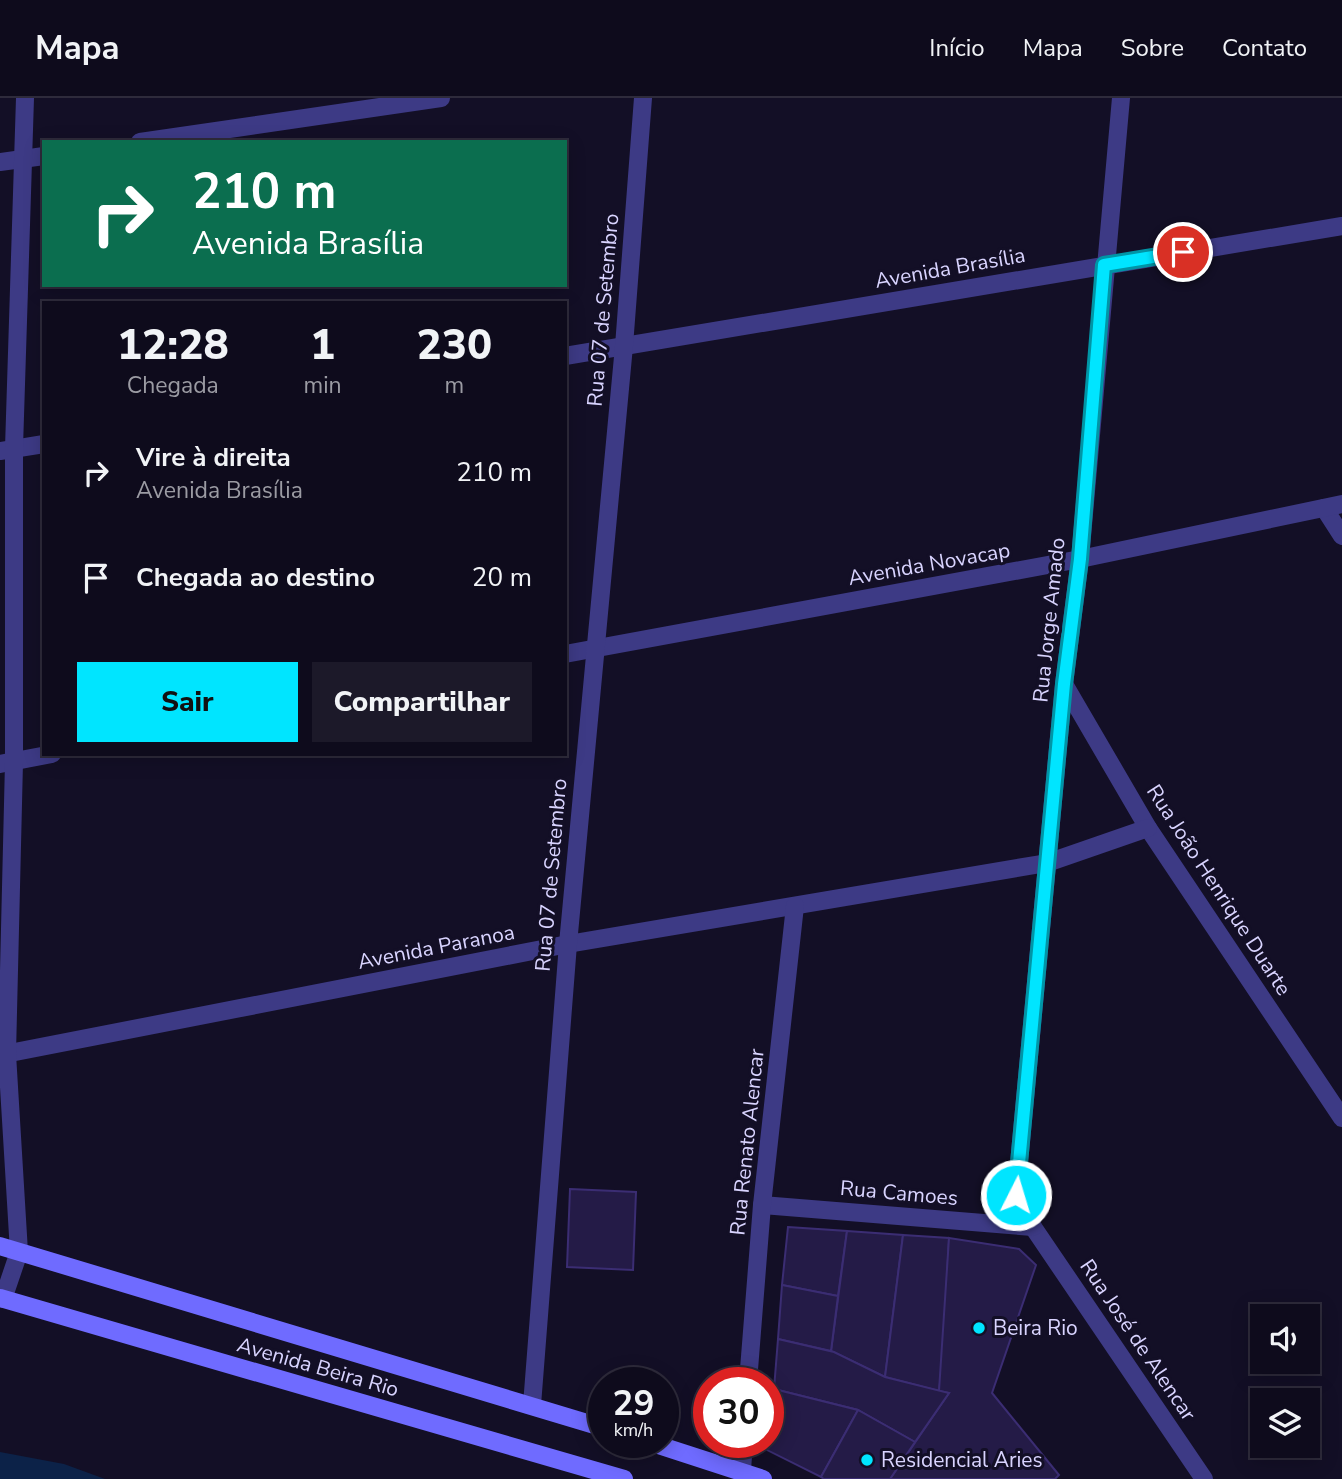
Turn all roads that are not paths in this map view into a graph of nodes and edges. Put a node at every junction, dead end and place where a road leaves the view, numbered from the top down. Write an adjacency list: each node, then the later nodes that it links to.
1 (25, 98): 7 (street)
2 (441, 98): 5 (street)
3 (643, 98): 11 (street, Rua 07 de Setembro)
4 (1121, 98): 10 (street, Rua Jorge Amado)
5 (154, 140)
6 (42, 156): 7 (street)
7 (25, 158): 8 (street); 14 (street)
8 (0, 162)
9 (1342, 226): 10 (street, Avenida Brasília)
10 (1104, 265): 11 (street, Avenida Brasília); 18 (street, Rua Jorge Amado)
11 (624, 346): 12 (street, Avenida Brasília); 19 (street, Rua 07 de Setembro)
12 (567, 356)
13 (42, 443): 14 (street)
14 (7, 450): 23 (street)
15 (1342, 504): 16 (street, Avenida Novacap)
16 (1324, 508): 17 (street); 18 (street, Avenida Novacap)
17 (1342, 536)
18 (1080, 559): 19 (street, Avenida Novacap); 21 (street, Rua Jorge Amado)
19 (595, 648): 20 (street, Avenida Novacap); 27 (street, Rua 07 de Setembro)
20 (567, 654)
21 (1064, 684): 24 (street, Rua João Henrique Duarte); 25 (street, Rua Jorge Amado)
22 (42, 756): 23 (street)
23 (7, 763): 28 (street)
24 (1148, 828): 25 (street, Avenida Paranoa); 29 (street, Rua João Henrique Duarte)
25 (1047, 863): 26 (street, Avenida Paranoa); 31 (street, Rua Jorge Amado)
26 (795, 906): 27 (street, Avenida Paranoa); 30 (street, Rua Renato Alencar)
27 (568, 944): 28 (street, Avenida Paranoa); 36 (street, Rua 07 de Setembro)
28 (3, 1054): 33 (street)
29 (1342, 1118)
30 (762, 1205): 31 (street, Rua Camoes); 35 (street, Rua Renato Alencar)
31 (1033, 1227): 43 (street, Rua José de Alencar)
32 (0, 1246): 33 (main road, Avenida Beira Rio)
33 (19, 1252): 34 (street); 36 (main road, Avenida Beira Rio)
34 (2, 1299): 41 (main road, Avenida Beira Rio)
35 (749, 1367)
36 (532, 1405): 37 (main road, Avenida Beira Rio)
37 (588, 1423)
38 (679, 1451): 40 (main road)
39 (743, 1458): 40 (street)
40 (742, 1470): 42 (main road)
41 (624, 1479)
42 (763, 1479)
43 (1205, 1479)

